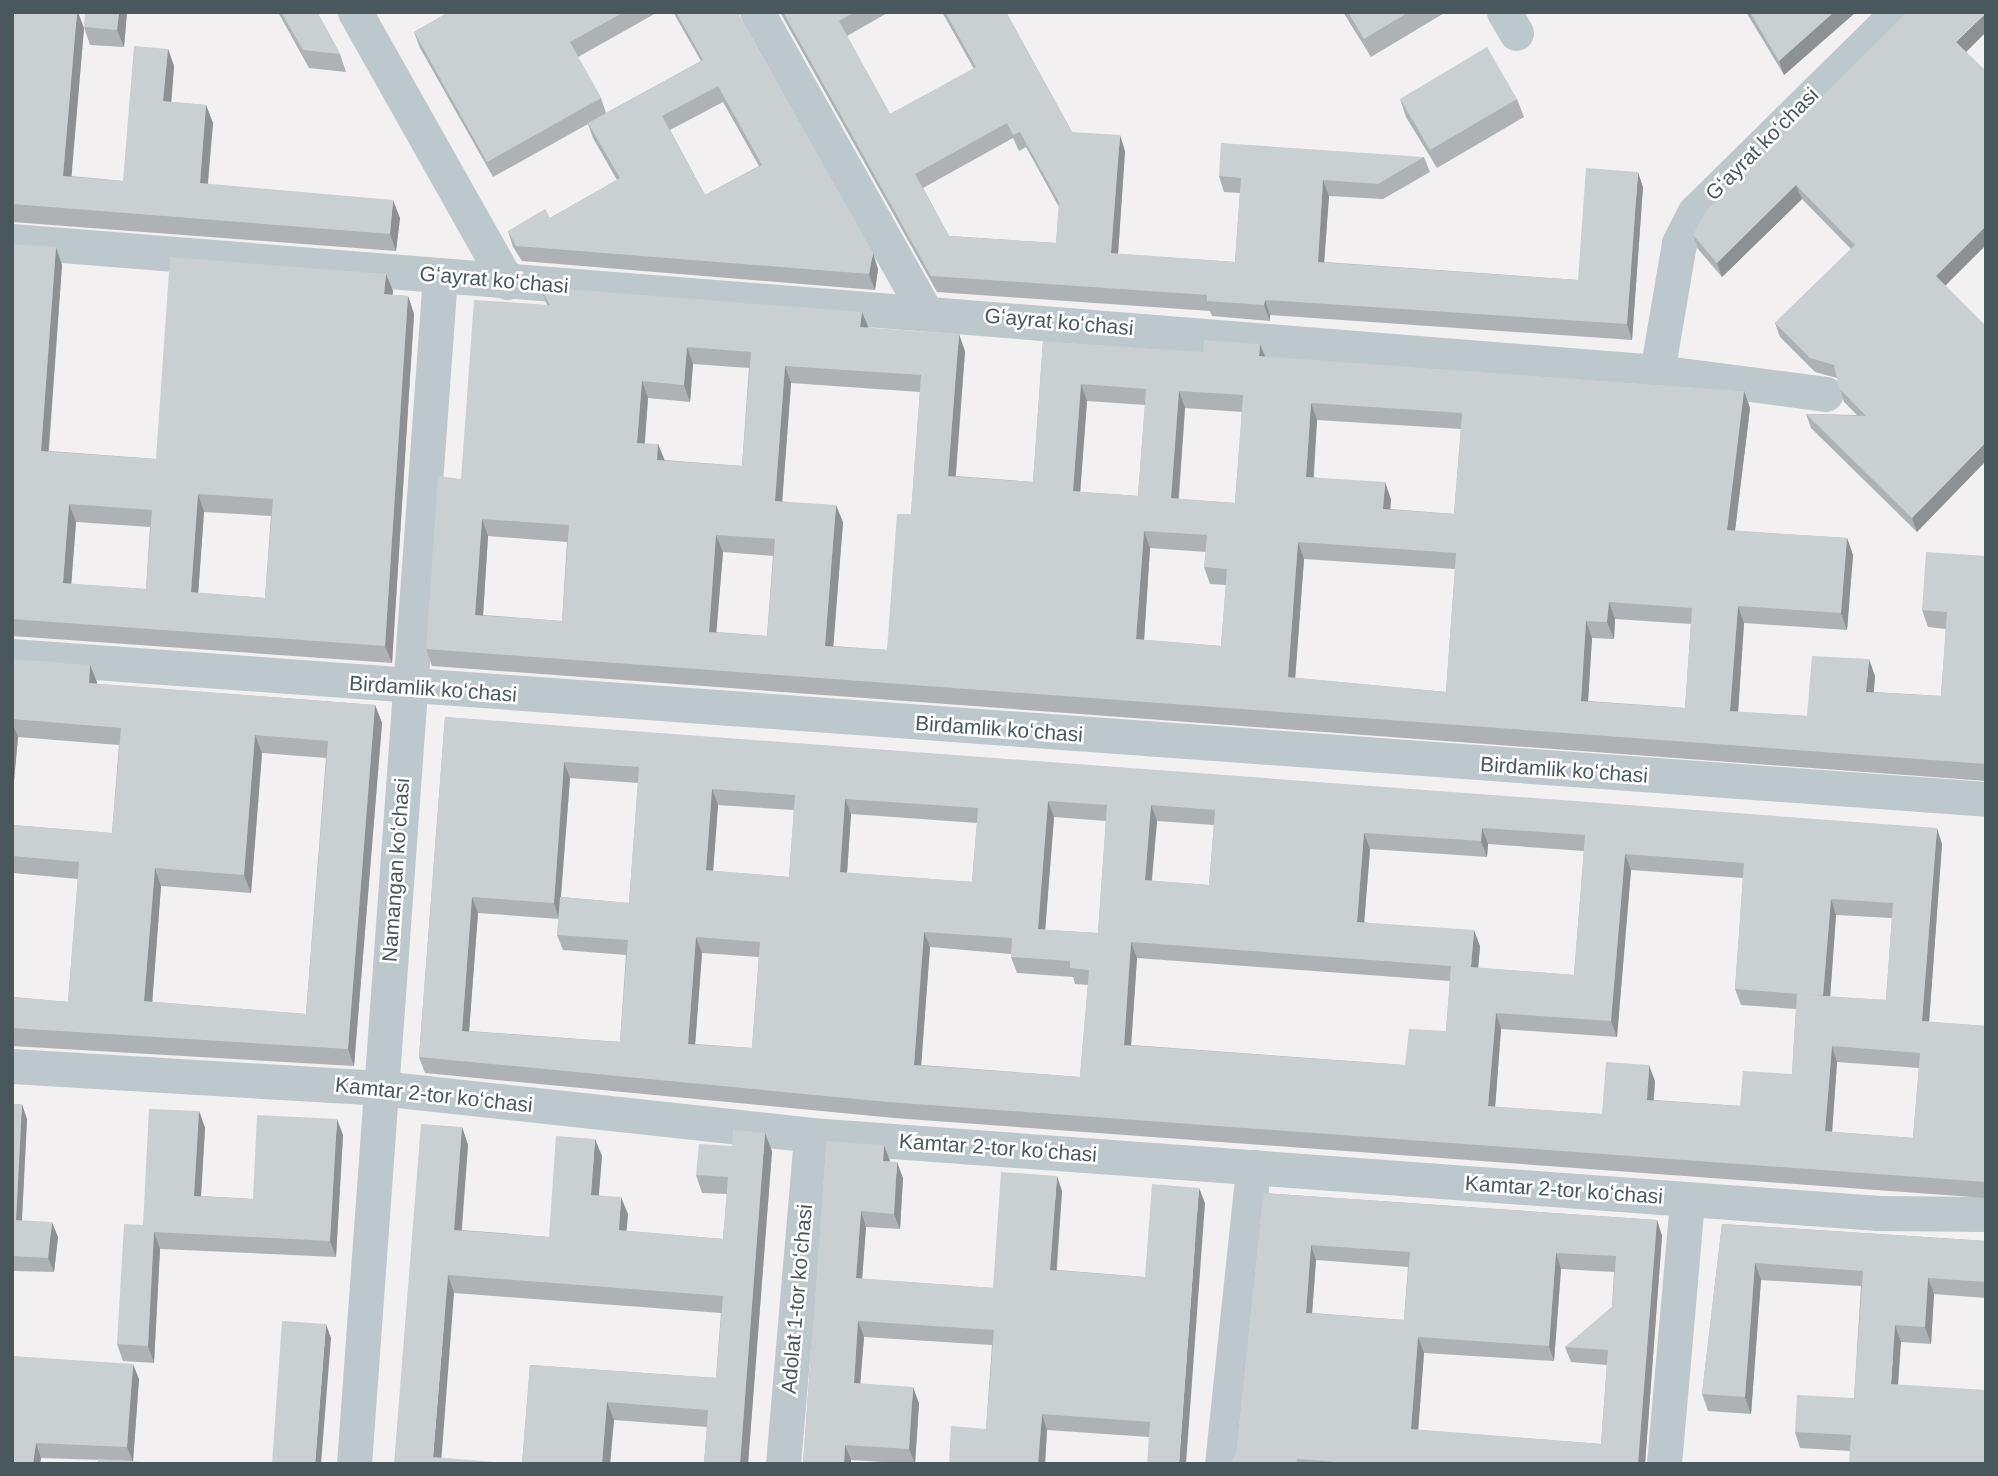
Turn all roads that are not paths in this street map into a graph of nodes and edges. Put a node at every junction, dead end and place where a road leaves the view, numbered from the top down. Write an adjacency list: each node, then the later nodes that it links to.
1 (355, 12): 6 (street)
2 (757, 12): 7 (street)
3 (1898, 12): 8 (street, Gʻayrat koʻchasi)
4 (12, 241): 5 (street, Gʻayrat koʻchasi)
5 (440, 276): 6 (street, Gʻayrat koʻchasi); 11 (street, Namangan koʻchasi)
6 (507, 282): 7 (street, Gʻayrat koʻchasi)
7 (925, 311): 8 (street, Gʻayrat koʻchasi)
8 (1657, 372): 9 (street)
9 (1826, 394)
10 (12, 656): 11 (street, Birdamlik koʻchasi)
11 (410, 687): 12 (street, Birdamlik koʻchasi); 14 (street, Namangan koʻchasi)
12 (1986, 799)
13 (12, 1066): 14 (street, Kamtar 2-tor koʻchasi)
14 (380, 1088): 15 (street, Kamtar 2-tor koʻchasi); 19 (street, Namangan koʻchasi)
15 (811, 1135): 16 (street, Kamtar 2-tor koʻchasi); 20 (street, Adolat 1-tor koʻchasi)
16 (1253, 1167): 17 (street, Kamtar 2-tor koʻchasi); 21 (street)
17 (1687, 1199): 18 (street, Kamtar 2-tor koʻchasi); 22 (street)
18 (1986, 1214)
19 (354, 1464)
20 (783, 1464)
21 (1222, 1464)
22 (1664, 1464)

